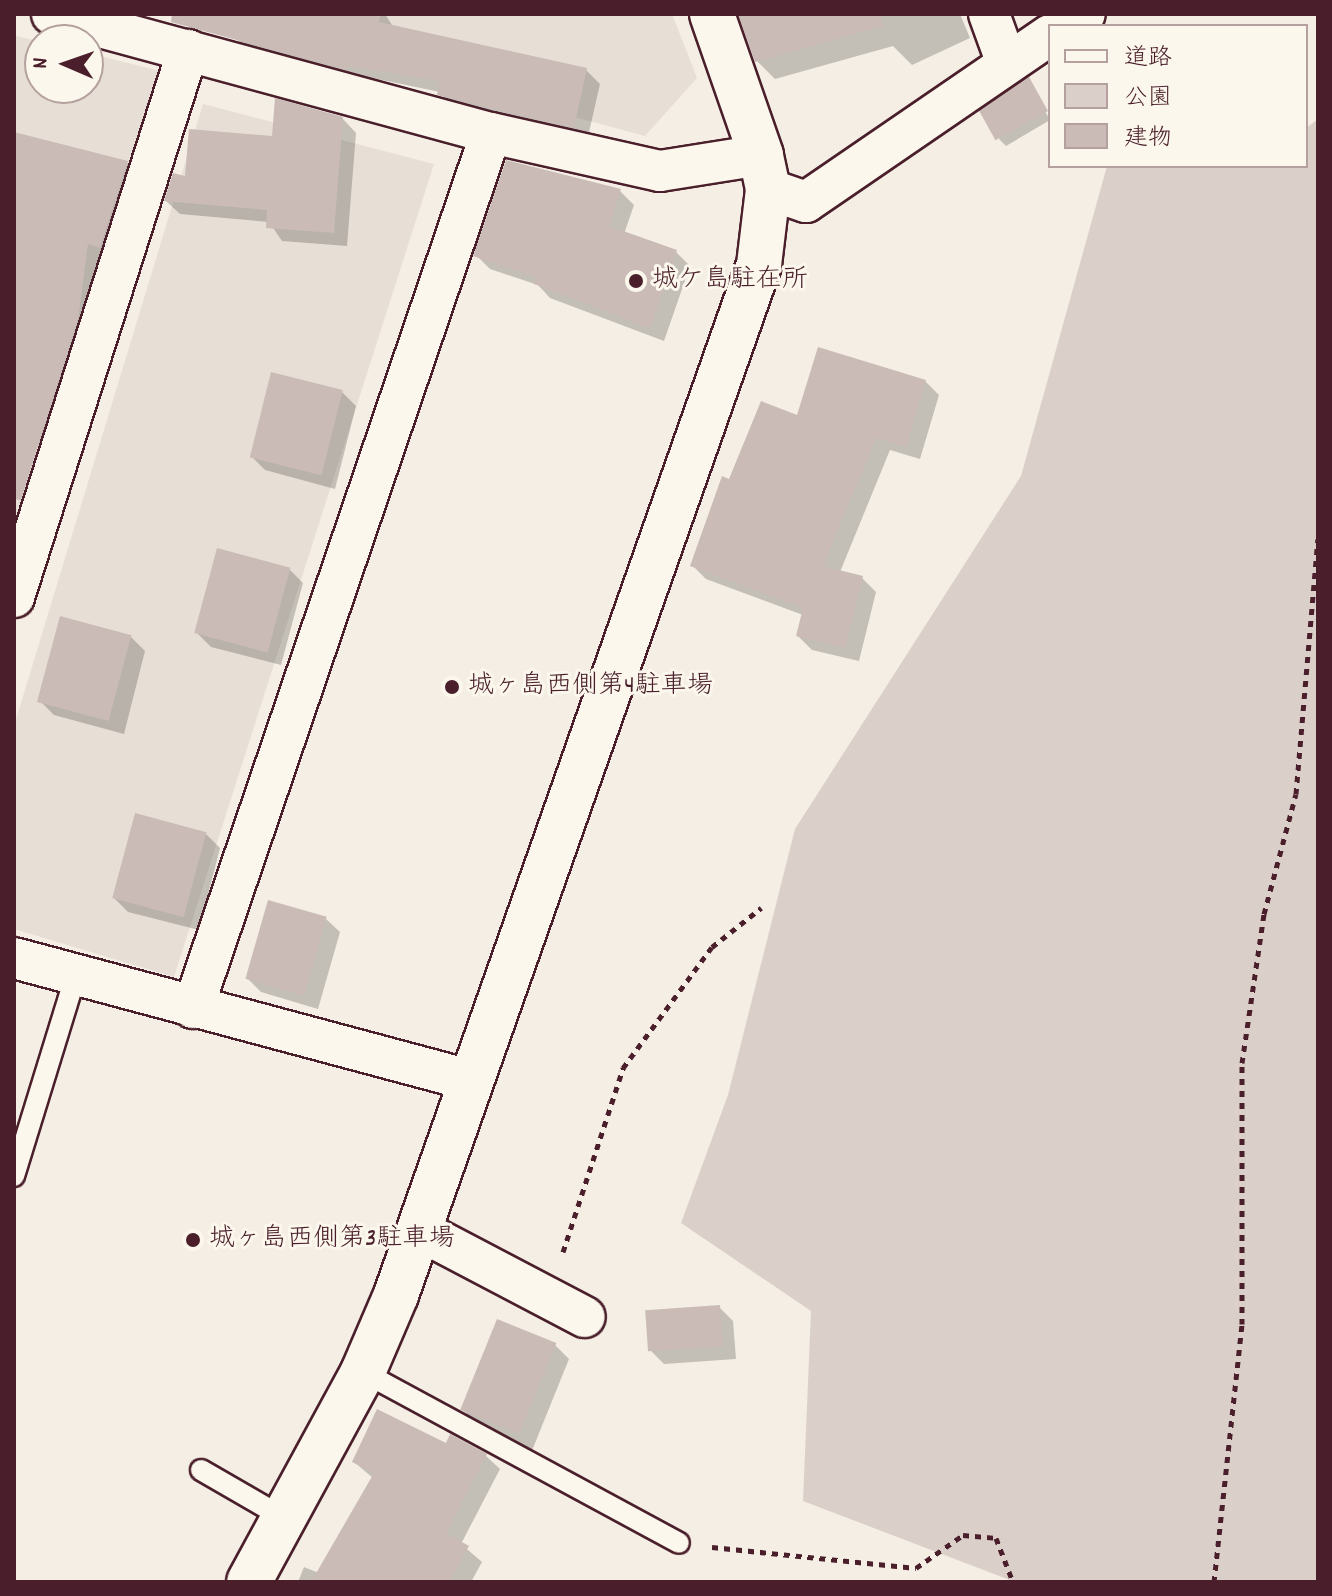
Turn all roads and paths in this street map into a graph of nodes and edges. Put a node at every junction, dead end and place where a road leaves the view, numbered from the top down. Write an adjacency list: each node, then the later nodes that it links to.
1 (52, 14): 5 (street)
2 (712, 14): 8 (street)
3 (989, 14): 6 (street)
4 (1048, 36): 6 (street)
5 (188, 50): 7 (street); 10 (street)
6 (1006, 61): 8 (street)
7 (491, 133): 8 (street); 14 (street)
8 (764, 172): 15 (street)
9 (1318, 539): 25 (path)
10 (14, 595)
11 (761, 908): 18 (path)
12 (14, 958): 13 (street)
13 (76, 975): 14 (street); 16 (lane)
14 (193, 1008): 15 (street)
15 (473, 1081): 17 (street)
16 (14, 1176)
17 (419, 1230): 18 (street); 19 (street)
18 (585, 1317)
19 (363, 1372): 21 (street); 22 (lane)
20 (201, 1470): 21 (lane)
21 (286, 1519): 23 (street)
22 (679, 1543): 24 (path)
23 (249, 1582)
24 (1013, 1582)
25 (1214, 1582)

